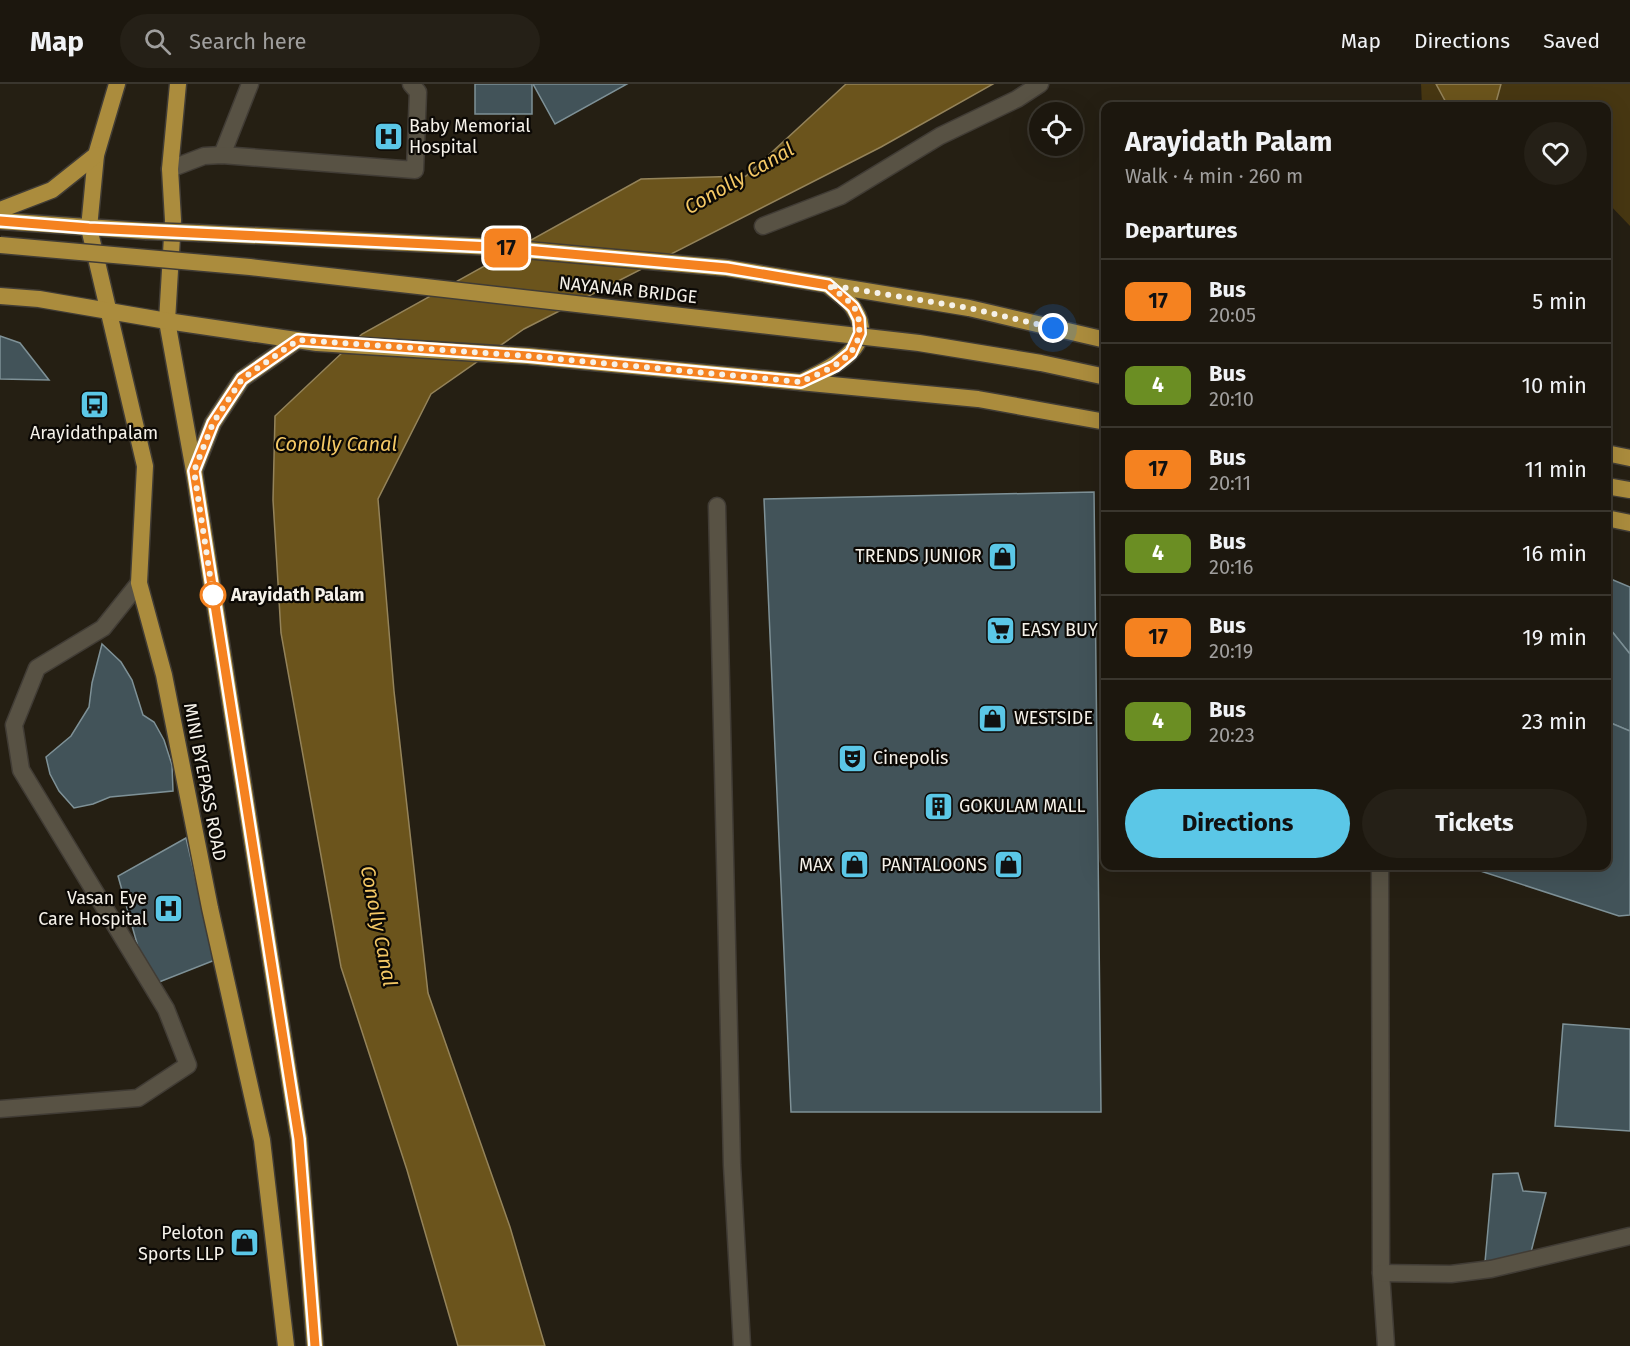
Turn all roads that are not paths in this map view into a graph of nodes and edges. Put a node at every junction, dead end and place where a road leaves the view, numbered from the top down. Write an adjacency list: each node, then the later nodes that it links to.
1 (117, 84): 6 (main road, MINI BYEPASS ROAD)
2 (178, 84): 8 (main road)
3 (250, 84): 7 (street)
4 (411, 84): 7 (street)
5 (1040, 84): 11 (street)
6 (96, 155): 9 (main road); 12 (main road, MINI BYEPASS ROAD)
7 (222, 155): 8 (street)
8 (170, 169): 17 (main road)
9 (0, 210)
10 (0, 221): 12 (main road)
11 (763, 226)
12 (89, 228): 14 (main road, bridge); 16 (main road, MINI BYEPASS ROAD)
13 (0, 245): 20 (main road, NAYANAR BRIDGE, bridge)
14 (828, 285): 18 (main road); 21 (main road)
15 (0, 296): 16 (main road)
16 (108, 311): 17 (main road); 31 (main road, MINI BYEPASS ROAD)
17 (167, 321): 19 (main road); 25 (main road)
18 (1101, 339)
19 (298, 340): 21 (main road); 25 (main road)
20 (1101, 376)
21 (801, 382): 22 (main road)
22 (1101, 421)
23 (1611, 454): 24 (main road)
24 (1630, 458)
25 (194, 471): 37 (main road)
26 (1611, 487): 27 (main road)
27 (1630, 490)
28 (717, 506): 38 (street)
29 (1611, 519): 30 (main road)
30 (1630, 523)
31 (139, 583): 33 (street); 36 (main road, MINI BYEPASS ROAD)
32 (1380, 870): 35 (street)
33 (0, 1109)
34 (1630, 1236): 35 (street)
35 (1381, 1273): 39 (street)
36 (286, 1346)
37 (315, 1346)
38 (742, 1346)
39 (1386, 1346)

